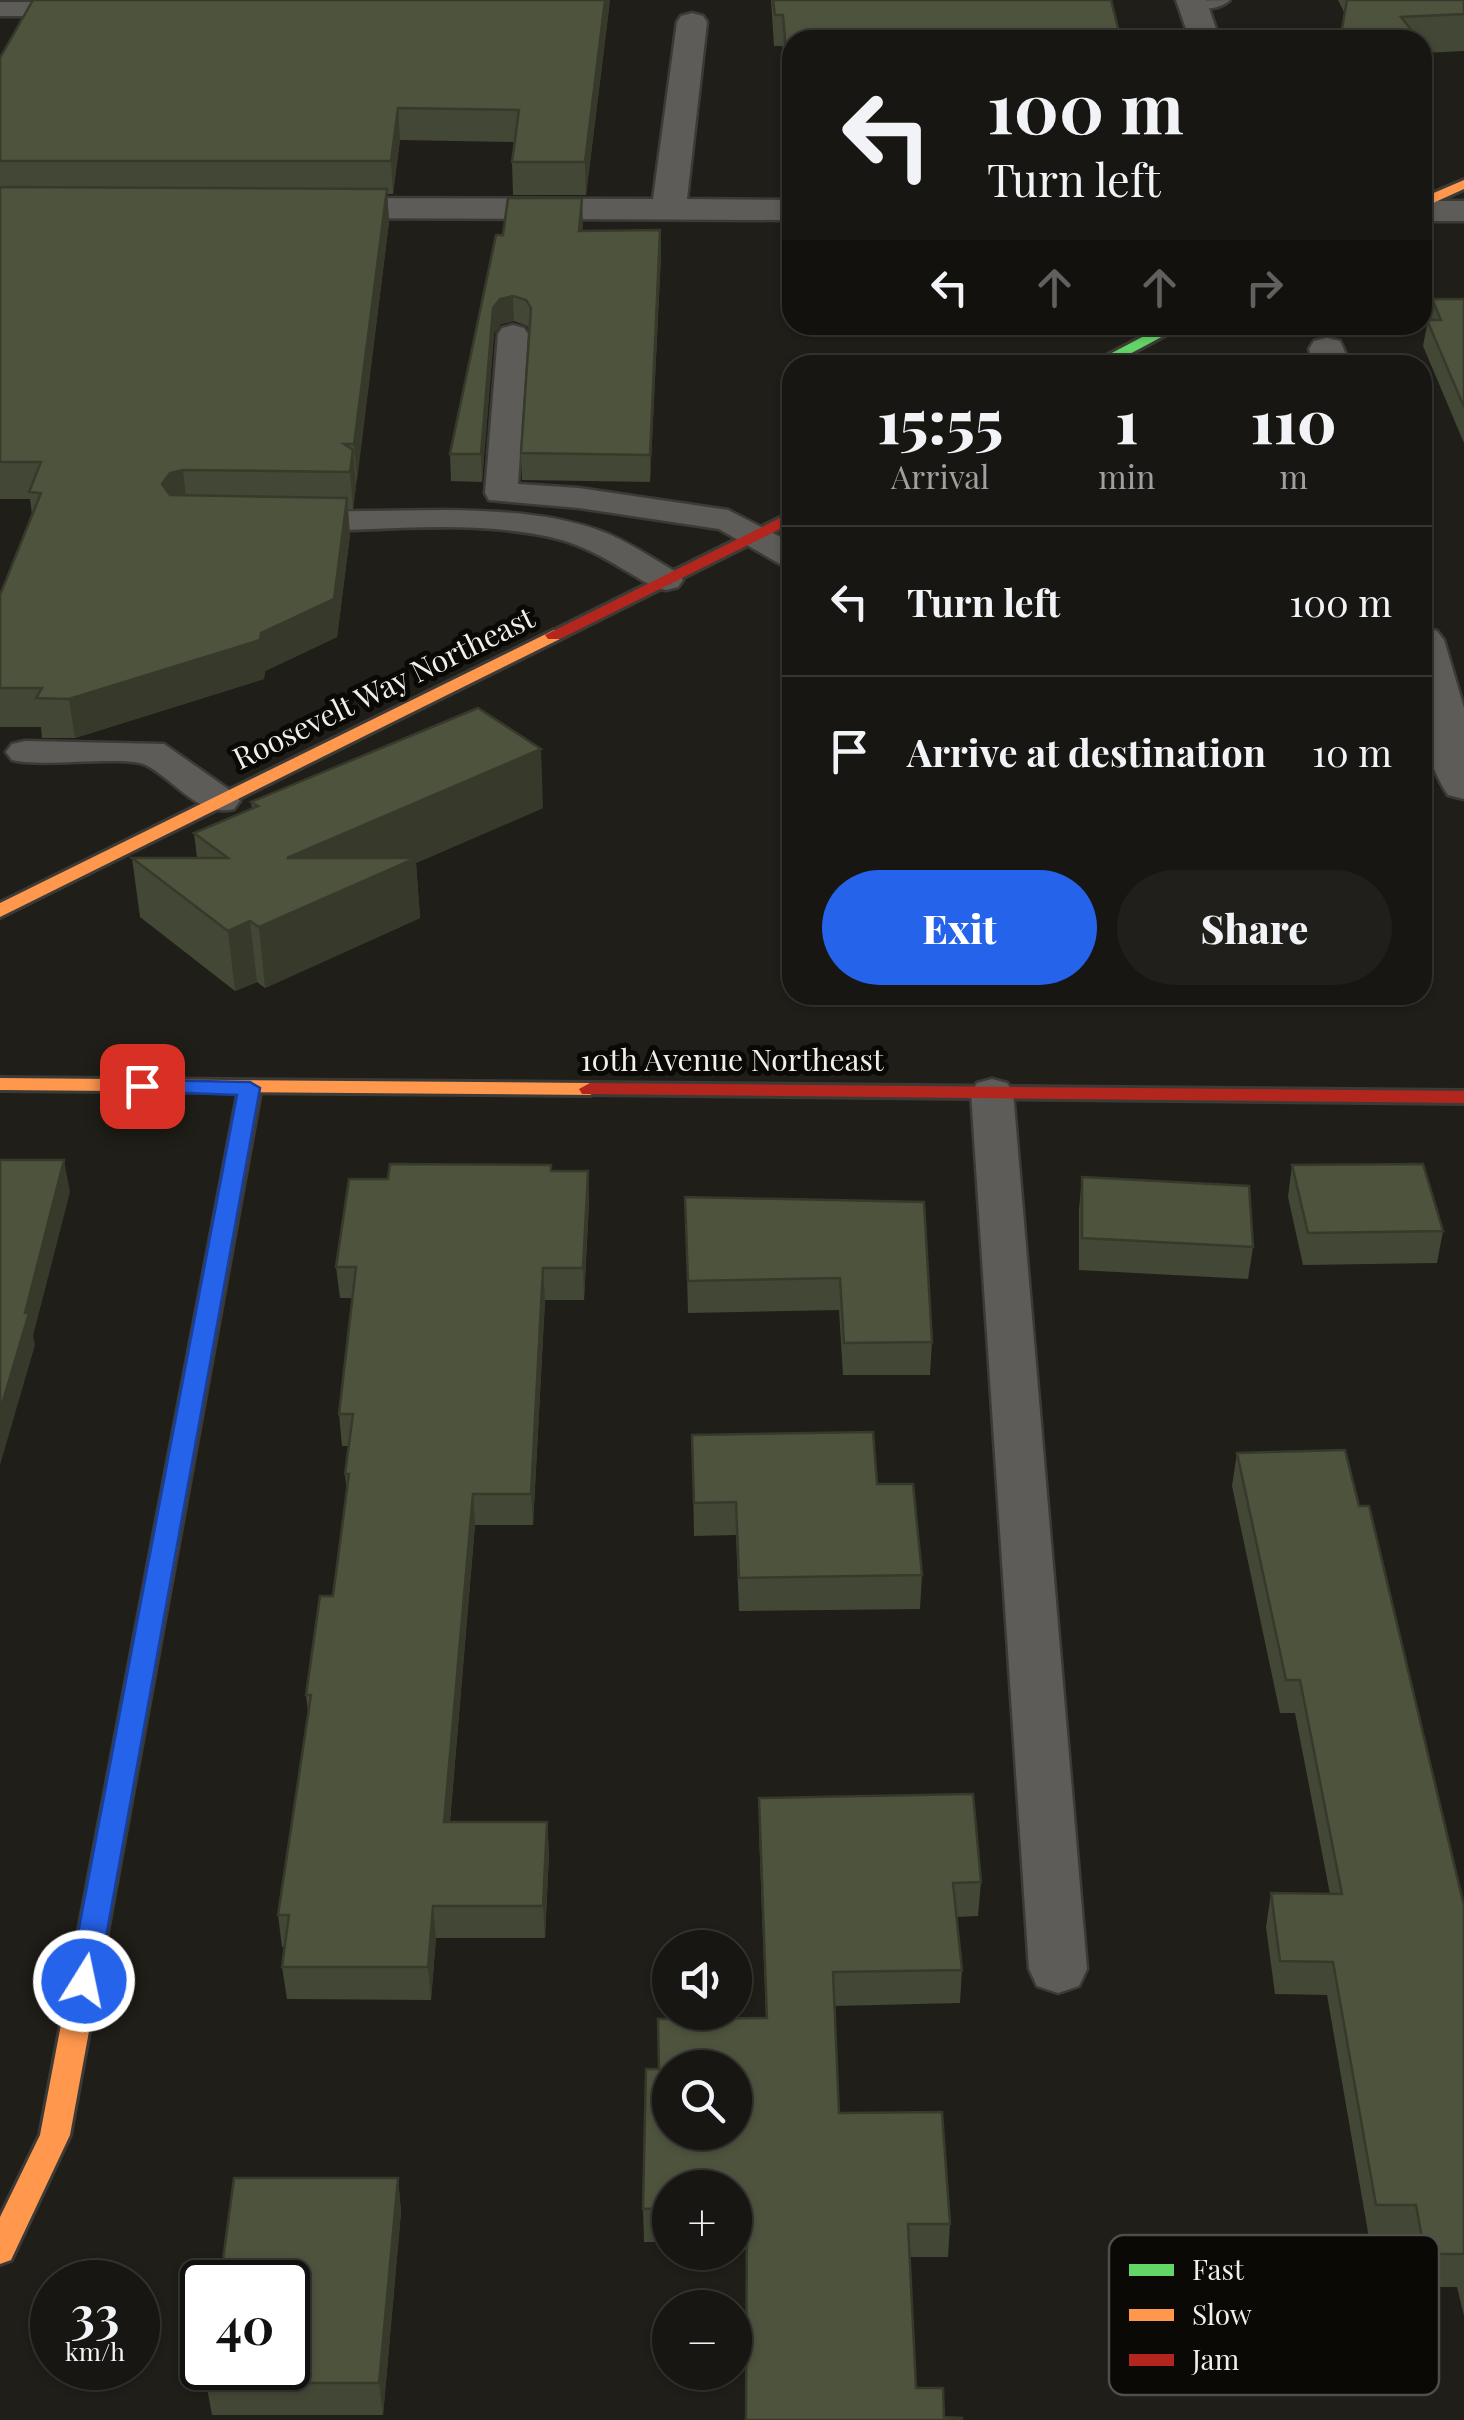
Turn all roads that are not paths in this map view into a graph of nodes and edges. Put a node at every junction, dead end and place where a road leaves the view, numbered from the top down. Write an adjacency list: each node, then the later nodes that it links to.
1 (1218, 0): 2 (lane)
2 (1192, 1): 6 (street)
3 (0, 9): 4 (lane)
4 (120, 9)
5 (692, 22): 11 (street)
6 (1202, 30)
7 (1464, 184): 8 (street)
8 (1432, 202)
9 (276, 208): 11 (street)
10 (1432, 208): 13 (street)
11 (669, 210): 12 (street)
12 (782, 210)
13 (1464, 210)
14 (513, 334): 19 (lane)
15 (1157, 335): 16 (street)
16 (1117, 355)
17 (263, 521): 21 (lane)
18 (782, 522): 19 (street, Roosevelt Way Northeast)
19 (756, 535): 20 (lane); 21 (street, Roosevelt Way Northeast)
20 (782, 550)
21 (666, 580): 25 (street, Roosevelt Way Northeast)
22 (1432, 675): 24 (street)
23 (25, 752): 25 (lane)
24 (1464, 785)
25 (221, 801): 26 (street, Roosevelt Way Northeast)
26 (0, 912)
27 (0, 1084): 28 (street, 10th Avenue Northeast)
28 (250, 1088): 29 (street, 10th Avenue Northeast); 32 (street)
29 (992, 1092): 30 (street, 10th Avenue Northeast); 31 (lane)
30 (1464, 1097)
31 (1058, 1969)
32 (0, 2250)

